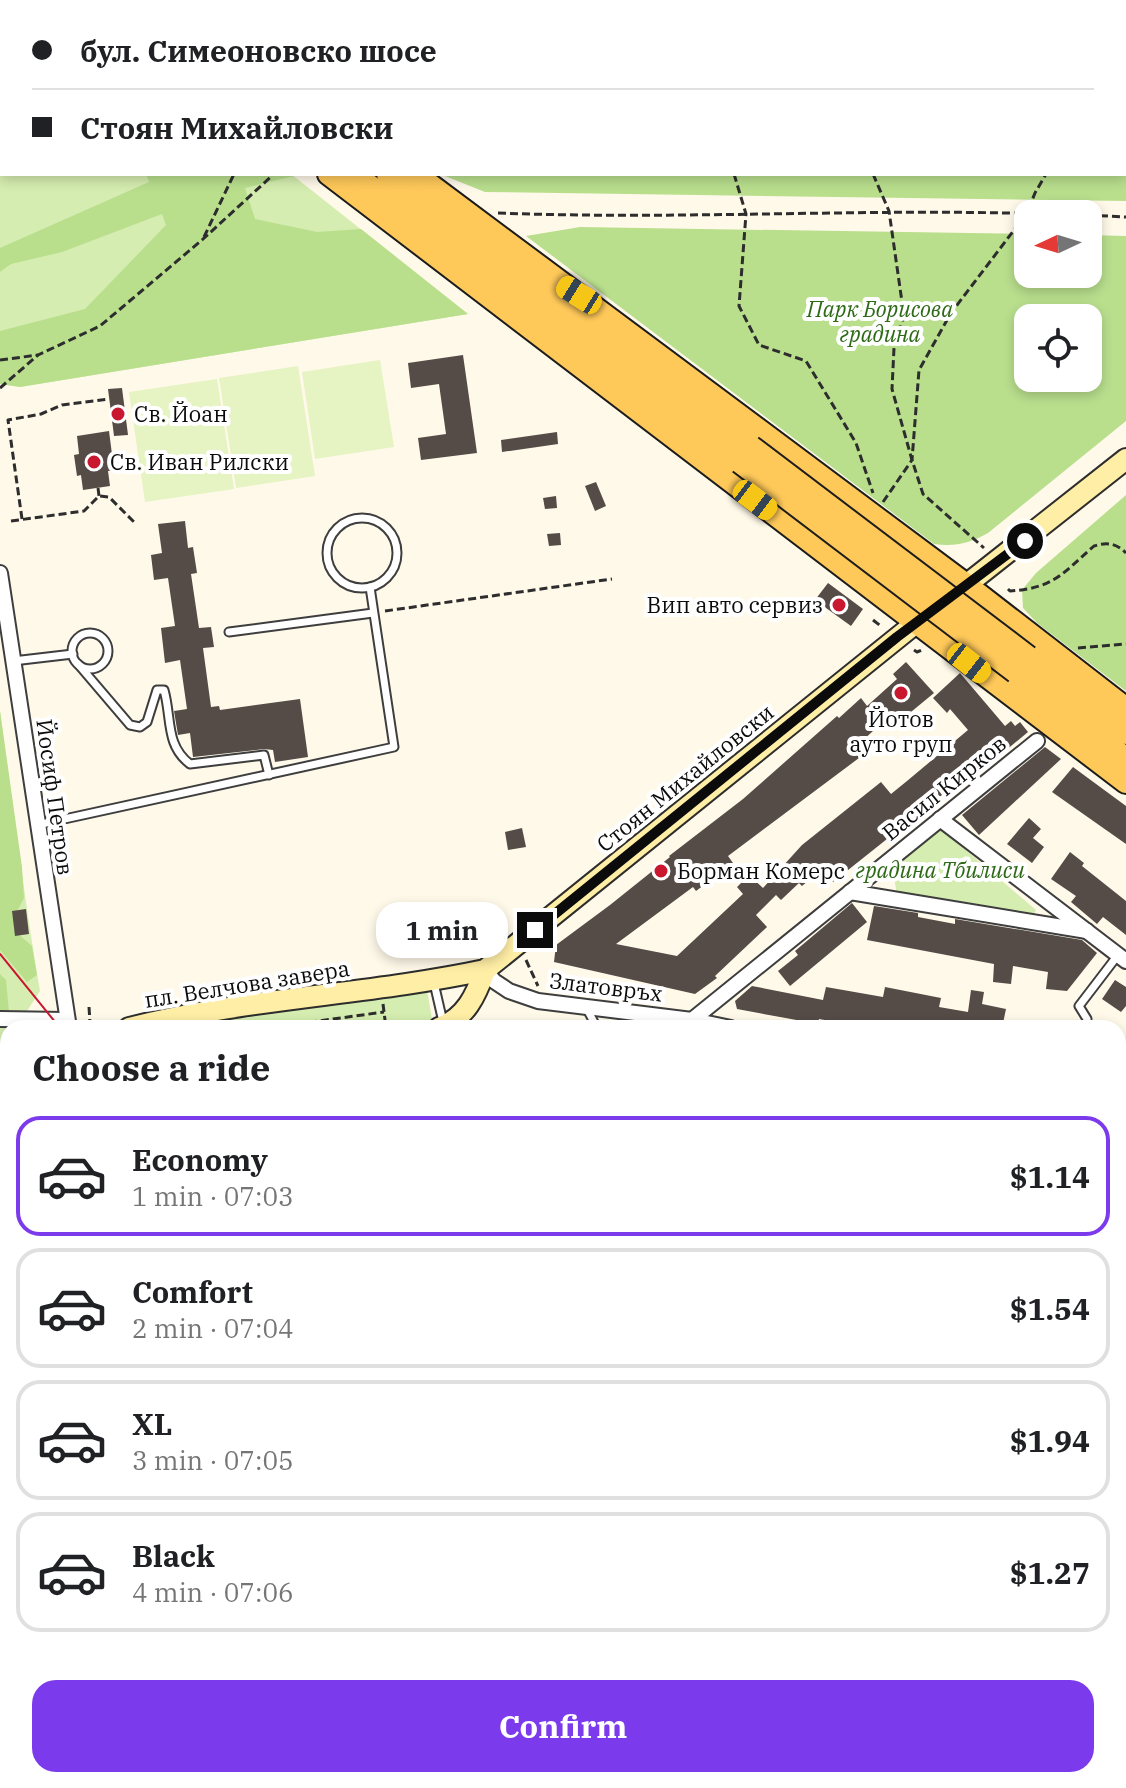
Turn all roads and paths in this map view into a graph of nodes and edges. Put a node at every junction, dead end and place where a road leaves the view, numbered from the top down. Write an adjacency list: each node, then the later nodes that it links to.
1 (233, 176): 17 (path)
2 (272, 176): 17 (path)
3 (332, 176): 19 (main road)
4 (370, 176): 18 (main road); 19 (main road); 50 (main road, bridge)
5 (418, 176): 18 (main road)
6 (735, 176): 13 (path)
7 (874, 176): 10 (path)
8 (1045, 176): 9 (path)
9 (1032, 200)
10 (889, 211): 12 (path); 13 (path); 25 (path)
11 (495, 213): 13 (path)
12 (1014, 213)
13 (746, 214): 27 (path)
14 (1102, 216): 15 (path)
15 (1126, 217)
16 (1014, 230): 25 (path)
17 (202, 240): 20 (path)
18 (579, 295): 37 (main road)
19 (542, 338): 42 (main road)
20 (38, 355): 21 (path); 22 (path)
21 (0, 360)
22 (0, 388)
23 (109, 399): 30 (path)
24 (1126, 459): 37 (street, Стоян Михайловски)
25 (912, 460): 29 (path); 33 (path)
26 (98, 488): 28 (path)
27 (874, 495)
28 (99, 496): 30 (path); 32 (path)
29 (878, 508)
30 (22, 519): 31 (path)
31 (11, 521)
32 (136, 524)
33 (980, 542)
34 (1126, 553): 39 (path)
35 (0, 573): 48 (street, Йосиф Петров)
36 (612, 579): 40 (path)
37 (966, 585): 42 (street, Стоян Михайловски); 51 (main road)
38 (370, 587): 38 (lane); 40 (lane)
39 (1008, 589)
40 (373, 613): 44 (lane); 55 (lane)
41 (873, 620): 43 (path)
42 (916, 623): 56 (main road); 63 (street, Стоян Михайловски)
43 (885, 629)
44 (229, 632)
45 (1126, 644): 46 (path)
46 (1065, 649)
47 (73, 654): 48 (lane); 49 (lane); 49 (lane)
48 (6, 662): 58 (street, Йосиф Петров)
49 (78, 664): 55 (lane)
50 (1022, 664): 52 (main road); 54 (main road)
51 (1126, 709)
52 (1126, 733)
53 (1037, 741): 57 (street, Васил Кирков)
54 (1126, 759)
55 (269, 775): 58 (lane)
56 (1126, 782)
57 (940, 819): 59 (street, Васил Кирков); 60 (street)
58 (37, 825): 71 (street, Йосиф Петров)
59 (850, 892): 60 (street); 79 (street, Васил Кирков)
60 (1087, 931): 62 (street)
61 (524, 956): 66 (path)
62 (1122, 958): 70 (lane)
63 (485, 970): 64 (street, пл. Велчова завера); 68 (street, Златовръх); 77 (street)
64 (434, 981): 65 (street, пл. Велчова завера); 76 (lane)
65 (380, 988): 69 (path); 73 (street, пл. Велчова завера)
66 (540, 990)
67 (89, 1007): 72 (path)
68 (586, 1007): 78 (lane); 79 (street, Златовръх)
69 (384, 1012): 74 (path); 75 (path)
70 (1087, 1019)
71 (67, 1020)
72 (90, 1020)
73 (162, 1020)
74 (329, 1020)
75 (385, 1020)
76 (441, 1020)
77 (453, 1020)
78 (593, 1020)
79 (692, 1020)

